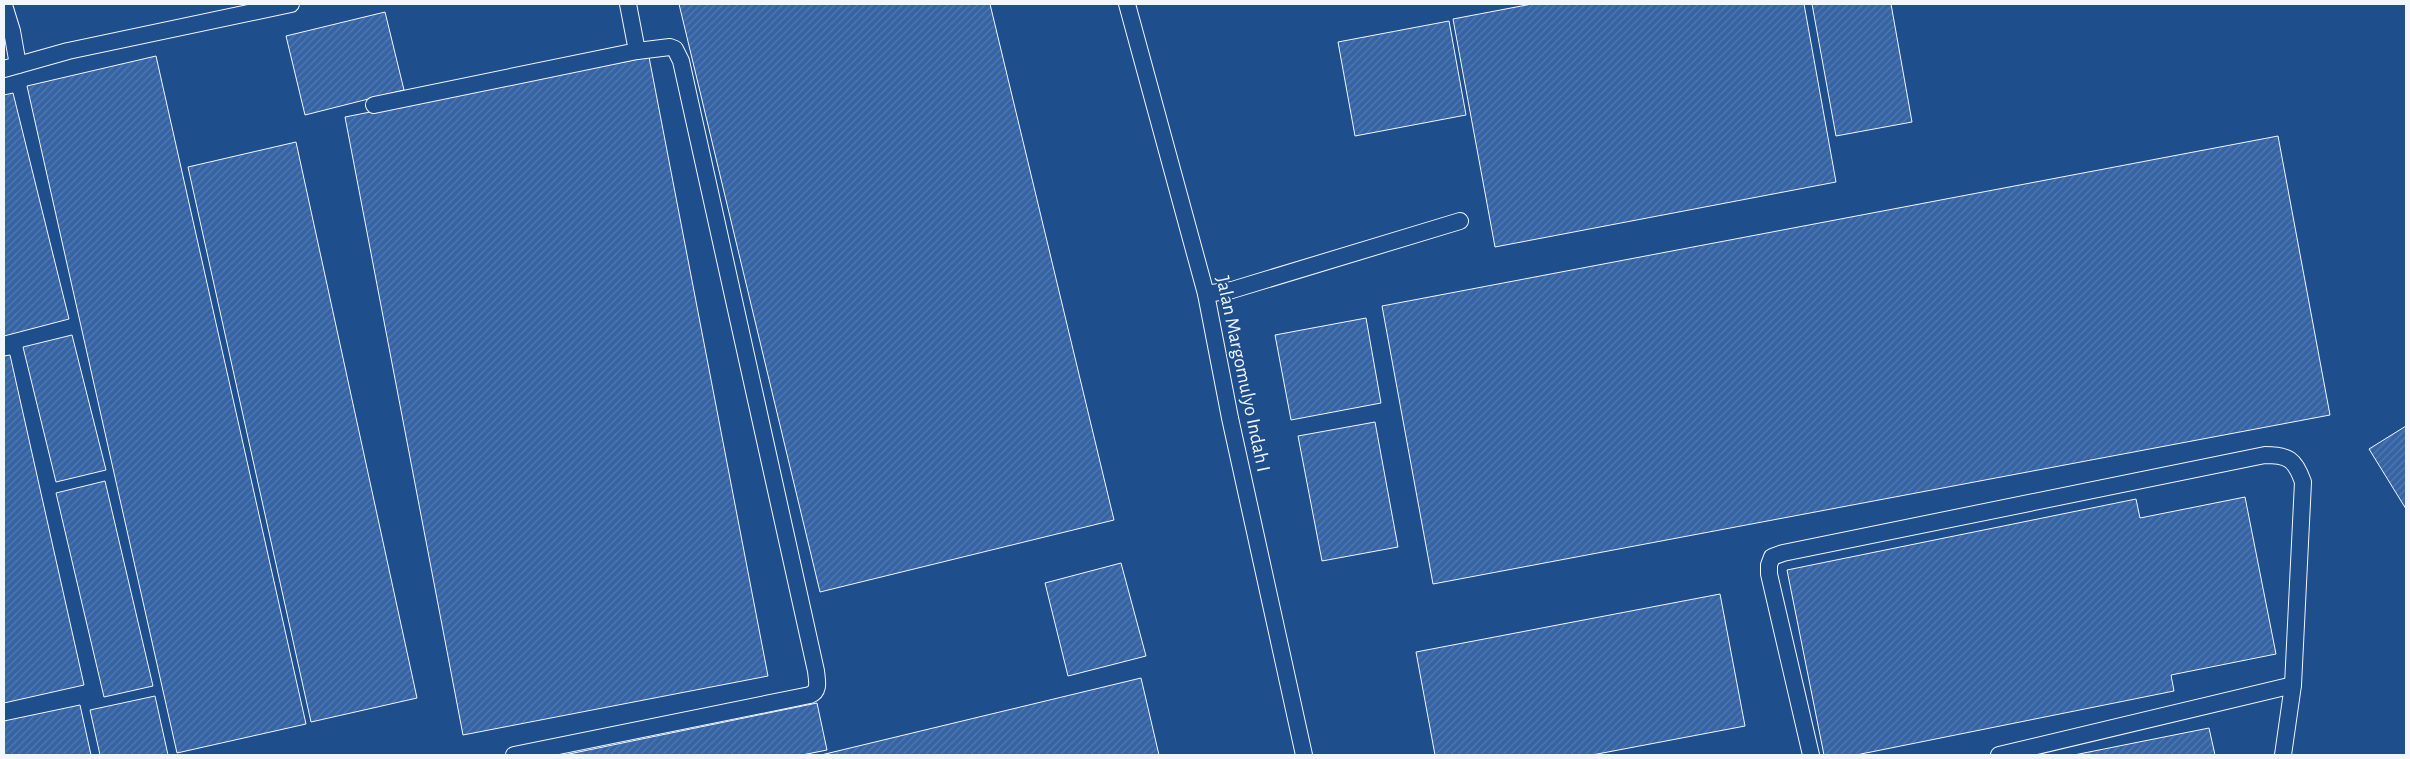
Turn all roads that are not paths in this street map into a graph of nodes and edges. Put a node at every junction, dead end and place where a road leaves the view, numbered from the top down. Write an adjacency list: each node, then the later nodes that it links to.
1 (291, 4): 6 (lane)
2 (628, 4): 5 (lane)
3 (1127, 4): 9 (lane, Jalan Margomulyo Indah I)
4 (4, 5): 6 (lane)
5 (637, 51): 7 (lane); 11 (lane)
6 (11, 67)
7 (374, 105)
8 (1460, 221): 9 (lane)
9 (1206, 294): 12 (lane, Jalan Margomulyo Indah I)
10 (2293, 685): 13 (lane); 14 (lane); 15 (lane)
11 (514, 755)
12 (1304, 755)
13 (1811, 755)
14 (1999, 755)
15 (2283, 755)

